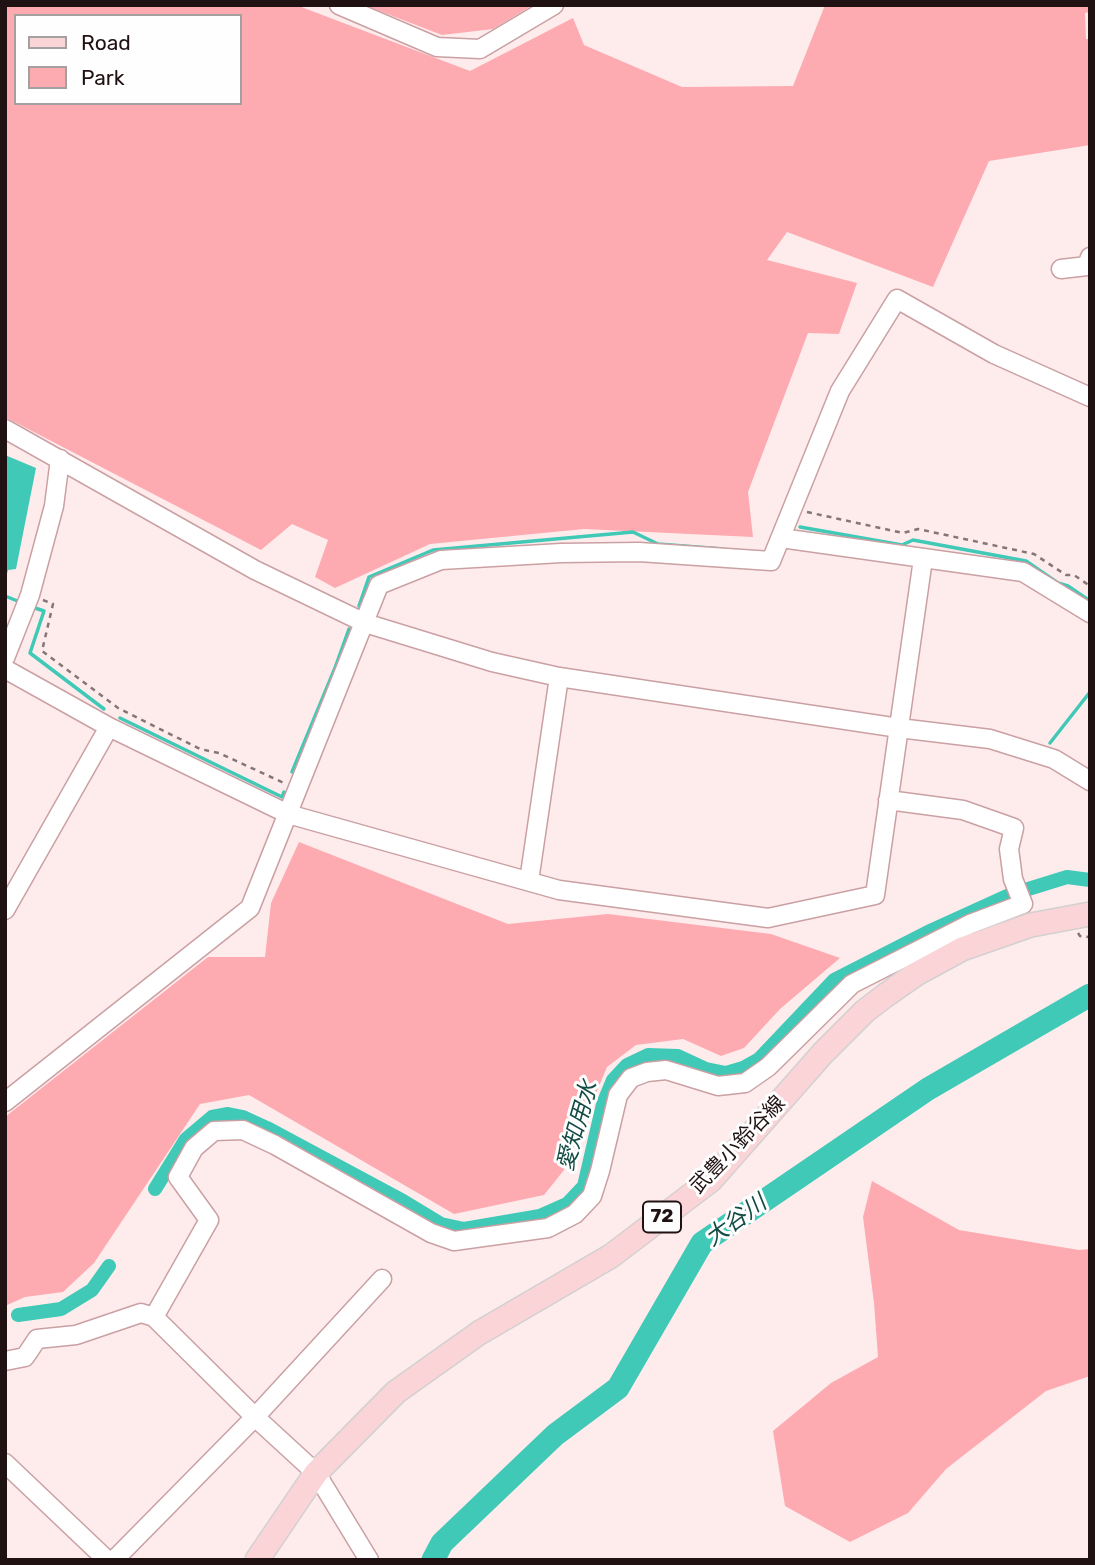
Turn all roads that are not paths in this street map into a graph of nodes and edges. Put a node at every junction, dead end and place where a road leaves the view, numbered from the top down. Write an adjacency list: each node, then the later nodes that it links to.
1 (339, 5): 2 (street)
2 (554, 5)
3 (1090, 257): 4 (street)
4 (1060, 269)
5 (1090, 397): 8 (street)
6 (5, 429): 7 (street)
7 (60, 459): 11 (street); 12 (street)
8 (781, 538): 9 (street); 11 (street)
9 (923, 559): 10 (street); 16 (street)
10 (1090, 613)
11 (365, 623): 14 (street); 19 (street)
12 (5, 657)
13 (5, 669): 15 (street)
14 (559, 677): 16 (street); 20 (street)
15 (109, 727): 19 (street); 21 (street)
16 (899, 728): 17 (street); 18 (street)
17 (1090, 781)
18 (888, 800): 20 (street); 25 (street)
19 (288, 814): 20 (street); 23 (street)
20 (529, 881)
21 (5, 910)
22 (1090, 914): 29 (main road, 武豊小鈴谷線 / 72)
23 (5, 1102)
24 (382, 1279): 27 (street)
25 (154, 1317): 26 (street); 27 (street)
26 (5, 1361)
27 (255, 1417): 29 (street); 31 (street)
28 (5, 1463): 30 (street)
29 (316, 1473): 32 (main road, 武豊小鈴谷線 / 72); 33 (street)
30 (107, 1560)
31 (114, 1560)
32 (257, 1560)
33 (369, 1560)

